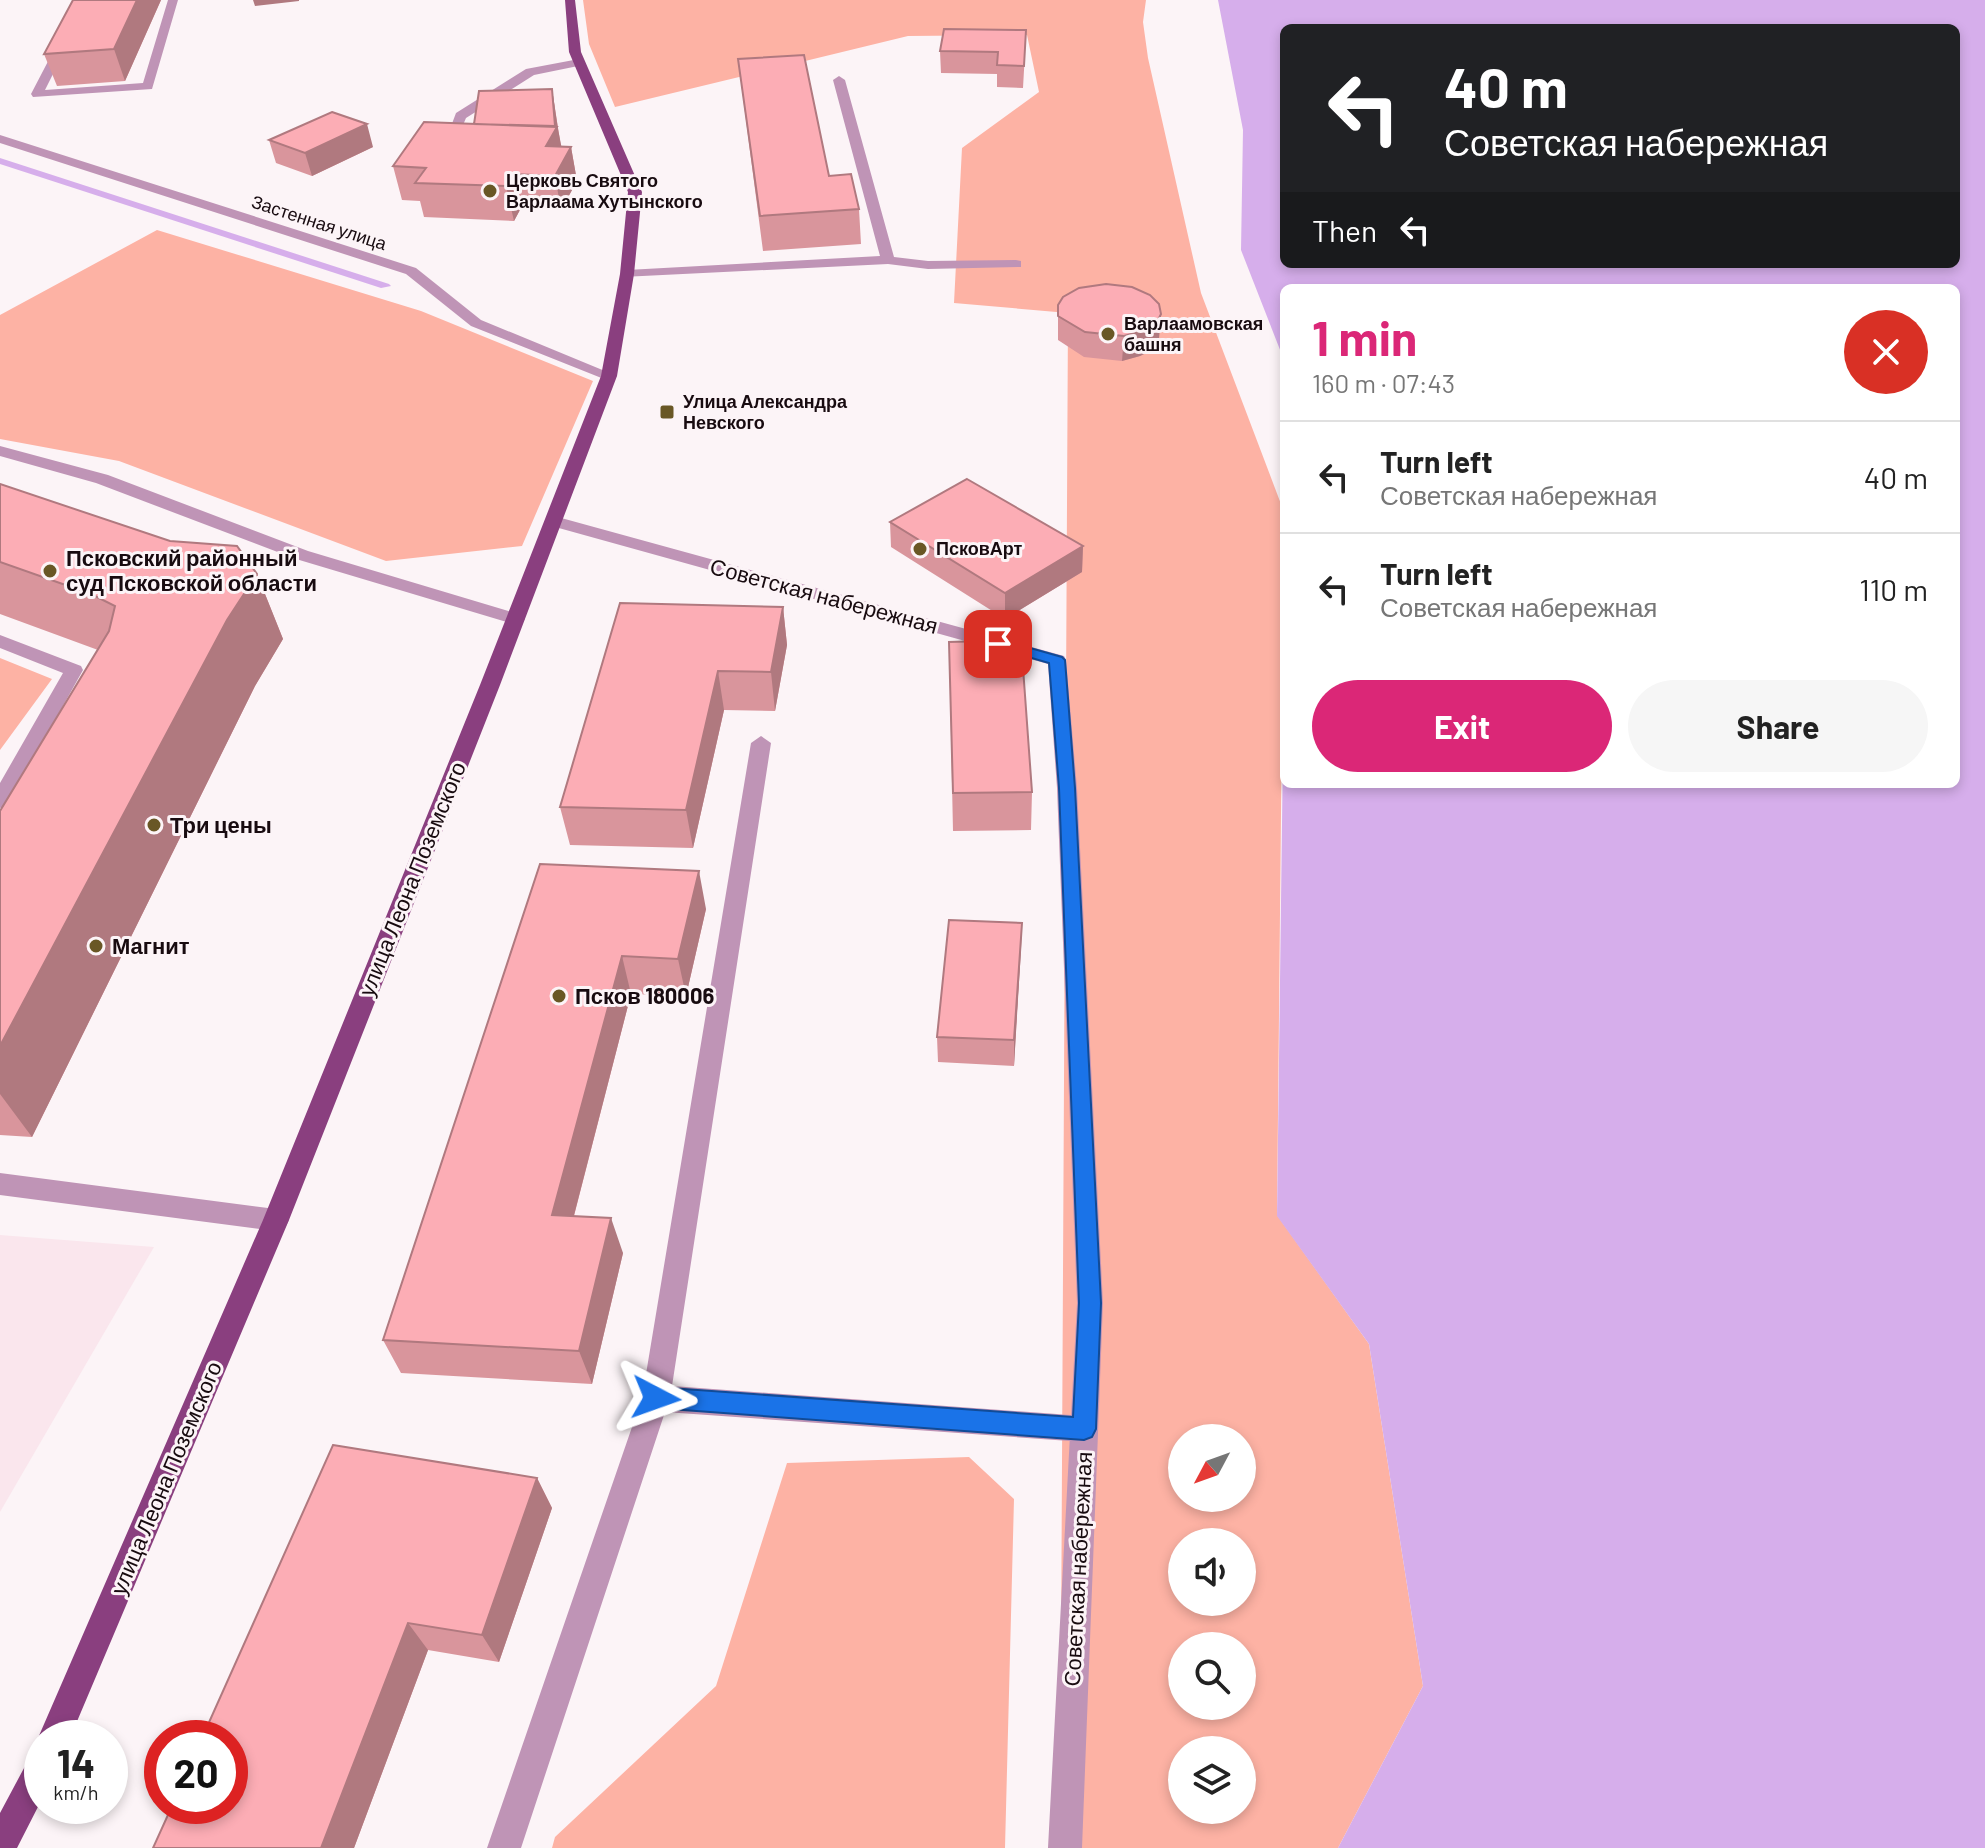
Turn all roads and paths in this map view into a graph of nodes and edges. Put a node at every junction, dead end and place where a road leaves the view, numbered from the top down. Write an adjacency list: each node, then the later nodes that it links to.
1 (85, 0): 2 (street)
2 (173, 0)
3 (570, 0): 4 (main road, улица Леона Поземского)
4 (579, 63): 6 (street); 10 (main road, улица Леона Поземского)
5 (839, 80): 8 (street)
6 (456, 129)
7 (0, 139): 11 (street, Застенная улица)
8 (888, 260): 9 (street); 10 (street)
9 (1016, 264)
10 (627, 274): 11 (main road, улица Леона Поземского)
11 (609, 376): 13 (main road, улица Леона Поземского)
12 (0, 451): 14 (street)
13 (554, 521): 14 (main road, улица Леона Поземского); 21 (street, Советская набережная)
14 (516, 619): 19 (main road, улица Леона Поземского)
15 (0, 641): 17 (street)
16 (761, 743): 20 (street)
17 (0, 801)
18 (0, 1184): 19 (street)
19 (276, 1220): 22 (main road, улица Леона Поземского)
20 (656, 1398): 21 (street); 25 (street)
21 (1084, 1429): 26 (street, Советская набережная)
22 (62, 1720)
23 (24, 1801): 24 (main road)
24 (0, 1847)
25 (504, 1848)
26 (1065, 1848)

